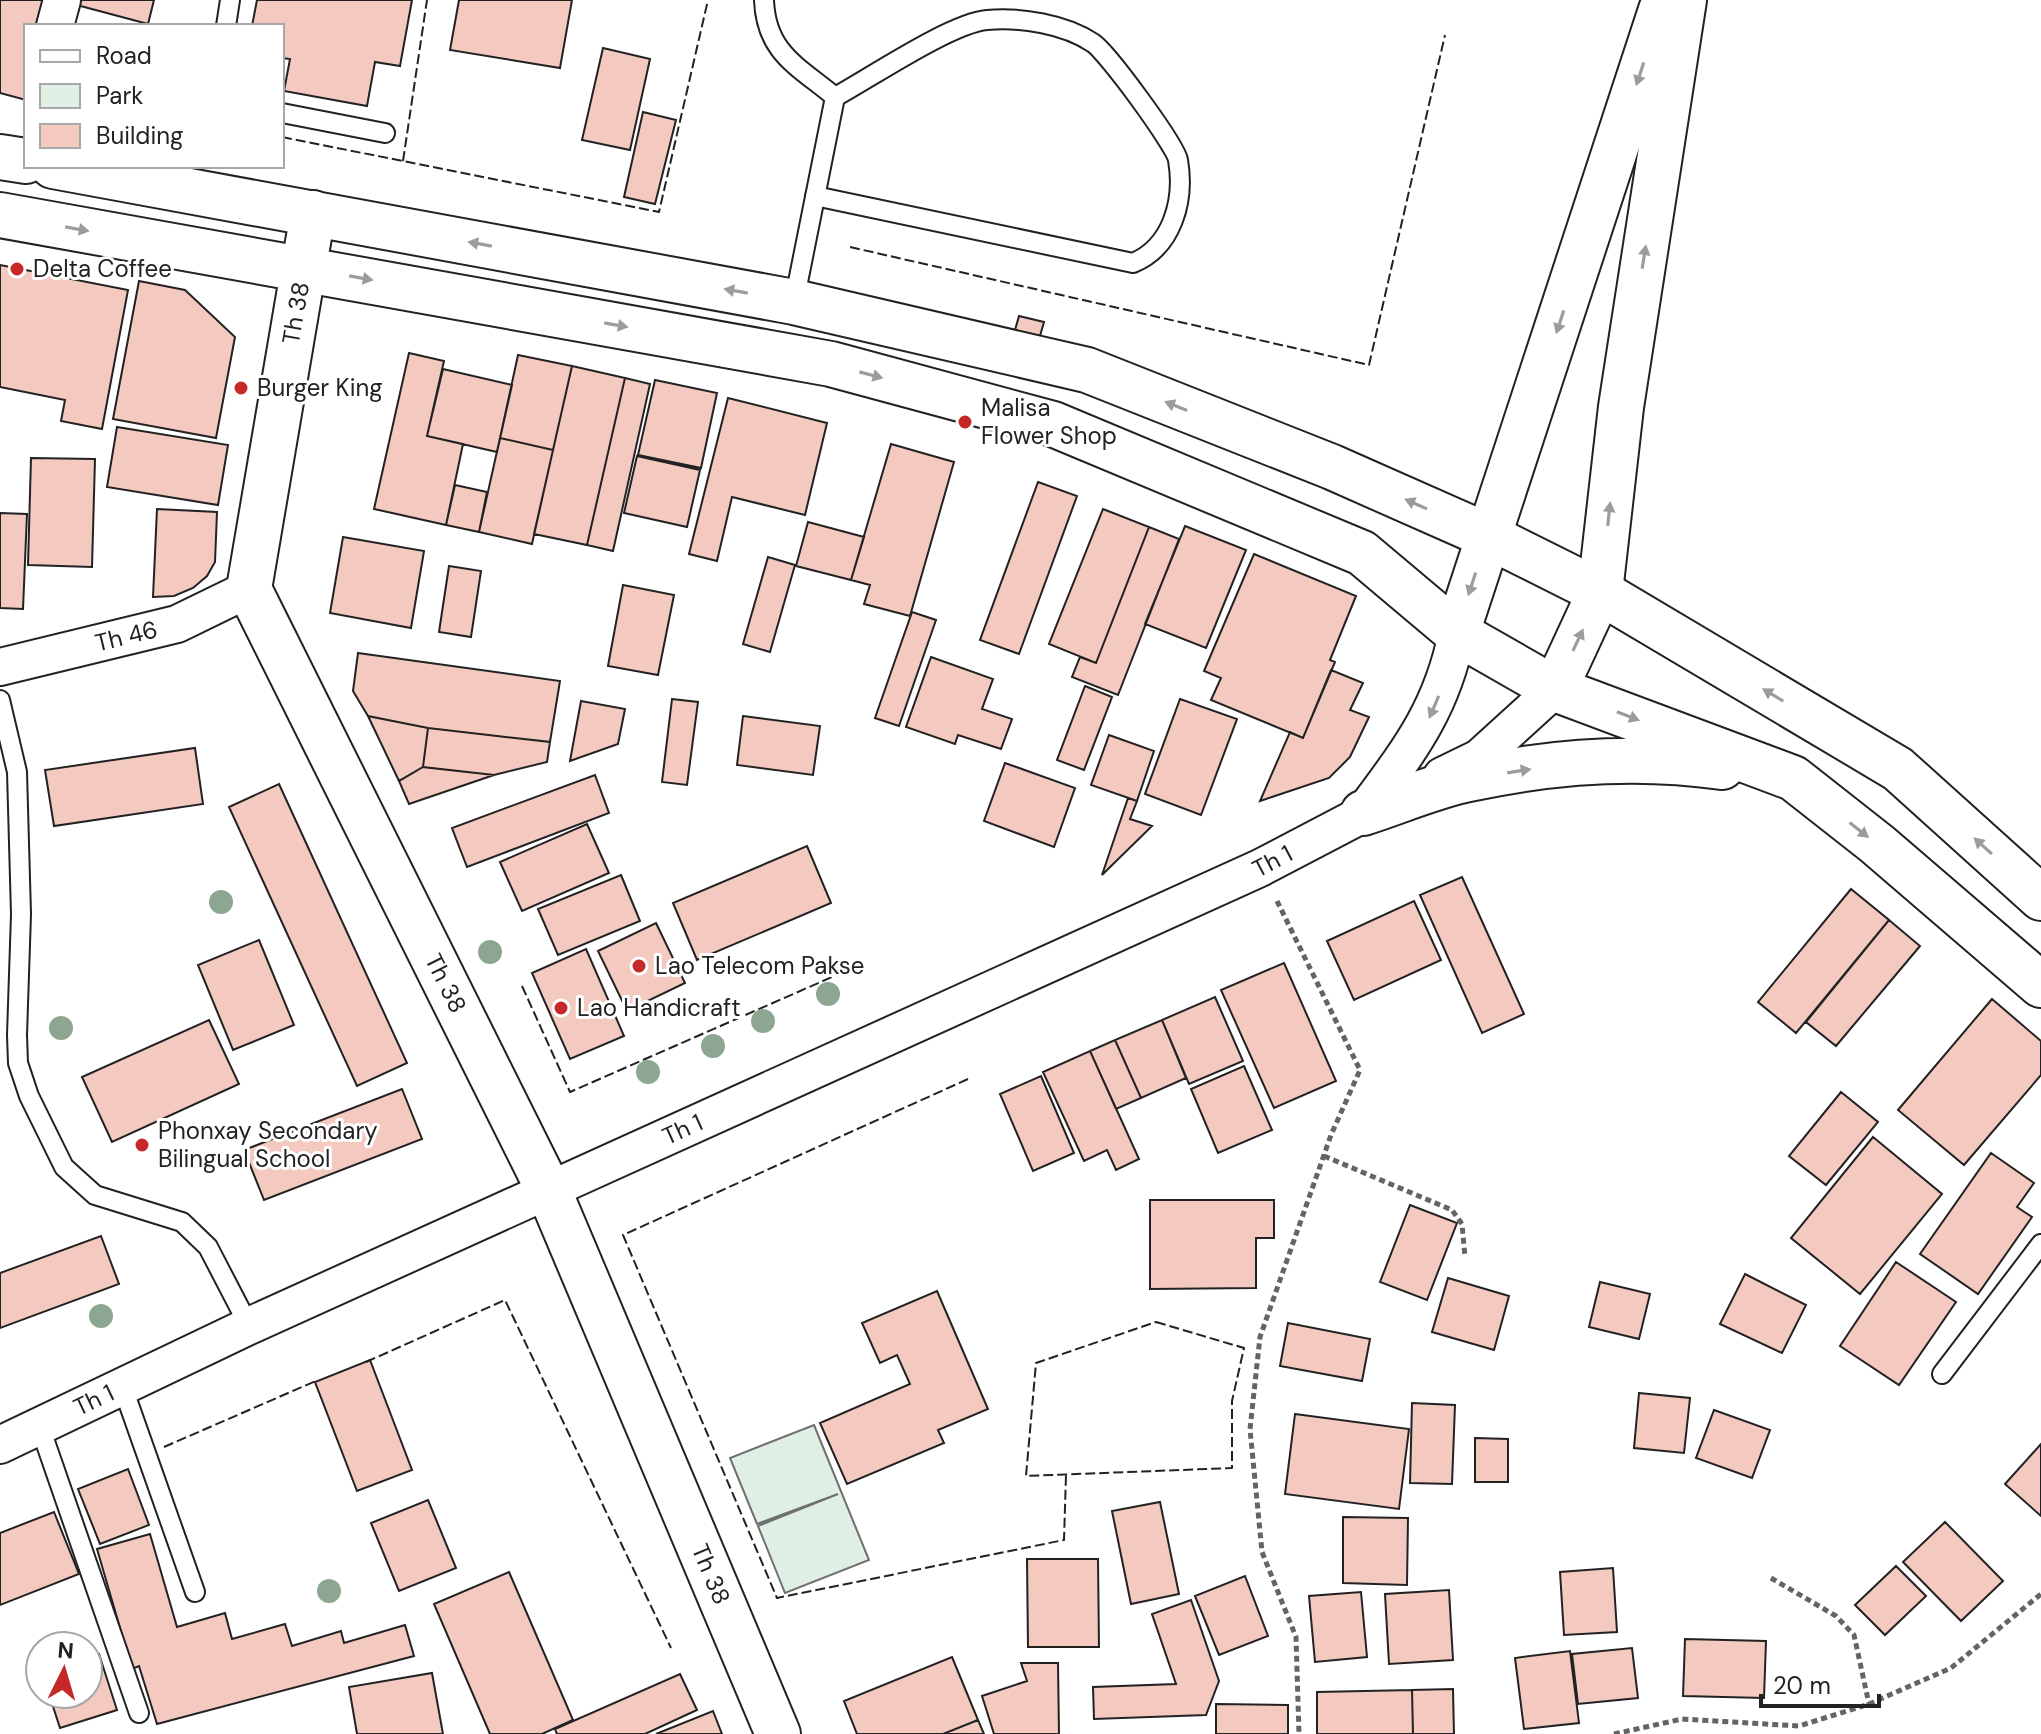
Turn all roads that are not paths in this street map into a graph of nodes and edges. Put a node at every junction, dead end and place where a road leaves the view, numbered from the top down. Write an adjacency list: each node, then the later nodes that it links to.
1 (62, 0): 6 (street)
2 (230, 0): 7 (lane)
3 (764, 0): 8 (lane)
4 (1664, 0): 17 (main road, one-way to 17)
5 (1684, 0): 19 (main road, one-way to 5)
6 (56, 24)
7 (226, 24)
8 (835, 97): 12 (lane); 12 (lane)
9 (284, 113): 10 (lane)
10 (385, 133)
11 (95, 168): 13 (main road)
12 (815, 196): 16 (lane)
13 (313, 213): 15 (main road, Th 38); 16 (main road, one-way to 13)
14 (0, 215): 15 (main road, one-way to 15)
15 (304, 268): 18 (main road, Th 38); 20 (main road, one-way to 20)
16 (794, 302): 17 (main road, one-way to 16)
17 (1488, 536): 19 (main road); 20 (main road, one-way to 20)
18 (249, 589): 21 (street, Th 46); 30 (main road, Th 38)
19 (1600, 592): 22 (main road, one-way to 19); 26 (main road, one-way to 19)
20 (1457, 633): 22 (main road); 25 (street, Th 1, one-way to 25)
21 (0, 667)
22 (1555, 689): 24 (main road, one-way to 24); 25 (street, Th 1)
23 (0, 700): 28 (lane)
24 (1793, 778): 25 (main road, one-way to 24); 27 (main road, one-way to 27)
25 (1363, 813): 30 (street, Th 1)
26 (2041, 898)
27 (2041, 985)
28 (18, 1063): 29 (lane); 32 (lane)
29 (0, 1070)
30 (549, 1191): 32 (street, Th 1); 39 (main road, Th 38)
31 (2041, 1244): 33 (lane)
32 (249, 1326): 34 (street, Th 1)
33 (1942, 1374)
34 (123, 1388): 35 (street, Th 1); 37 (lane)
35 (40, 1427): 36 (street, Th 1); 38 (lane)
36 (0, 1445)
37 (195, 1592)
38 (139, 1713)
39 (778, 1734)

